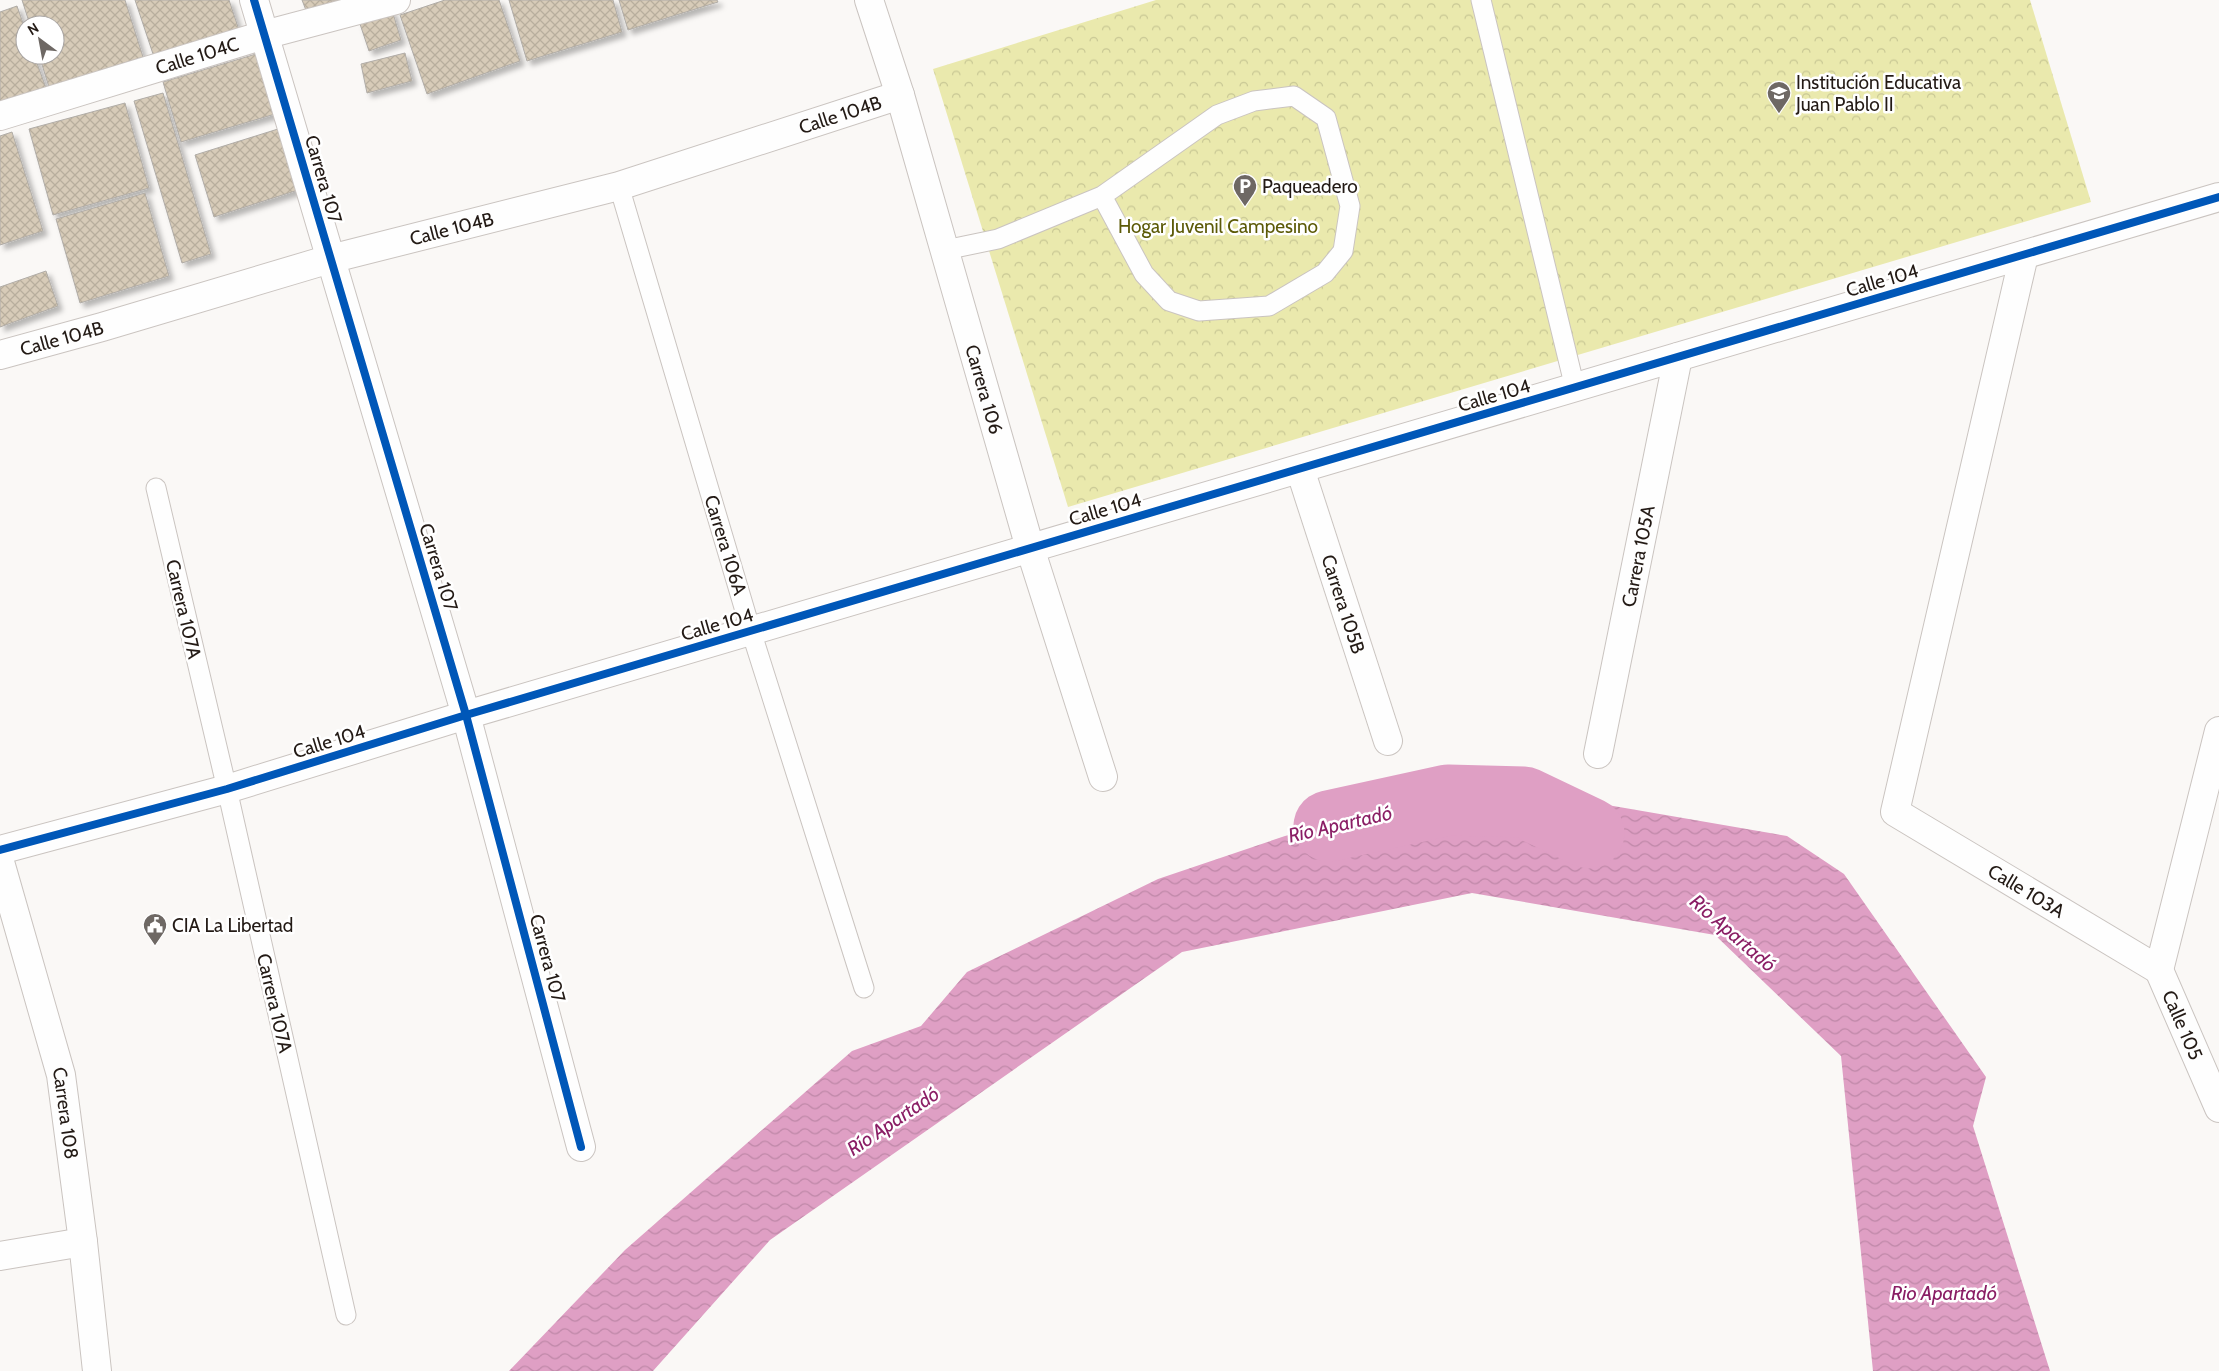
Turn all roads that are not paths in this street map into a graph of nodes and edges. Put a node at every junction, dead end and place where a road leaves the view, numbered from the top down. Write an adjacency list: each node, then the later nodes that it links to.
1 (254, 0): 5 (street, Carrera 107)
2 (396, 0): 5 (street, Calle 104C)
3 (869, 0): 6 (street, Carrera 106)
4 (1481, 0): 16 (lane)
5 (264, 34): 7 (street, Calle 104C); 13 (street, Carrera 107)
6 (900, 94): 8 (street, Calle 104B); 11 (street, Carrera 106)
7 (0, 116)
8 (619, 186): 13 (street, Calle 104B); 20 (lane, Carrera 106A)
9 (1102, 196): 9 (lane); 11 (lane)
10 (2219, 197): 12 (street, Calle 104)
11 (945, 250): 19 (street, Carrera 106)
12 (2024, 254): 15 (street, Calle 104); 30 (street, Calle 103A)
13 (330, 259): 14 (street, Calle 104B); 21 (street, Carrera 107)
14 (0, 355)
15 (1678, 357): 16 (street, Calle 104); 24 (street, Carrera 105A)
16 (1575, 388): 17 (street, Calle 104)
17 (1300, 469): 19 (street, Calle 104); 23 (street, Carrera 105B)
18 (156, 488): 26 (lane, Carrera 107A)
19 (1030, 548): 20 (street, Calle 104); 25 (street, Carrera 106)
20 (751, 631): 21 (street, Calle 104); 31 (lane, Carrera 106A)
21 (466, 715): 26 (street, Calle 104); 33 (street, Carrera 107)
22 (2219, 731): 30 (street)
23 (1388, 741)
24 (1598, 754)
25 (1103, 777)
26 (227, 789): 27 (street, Calle 104); 36 (lane, Carrera 107A)
27 (0, 850)
28 (0, 862): 29 (street, Carrera 108)
29 (6, 906): 34 (street, Carrera 108)
30 (2158, 970): 32 (street, Calle 105)
31 (864, 988)
32 (2219, 1108)
33 (581, 1147)
34 (83, 1242): 35 (street); 37 (street, Carrera 108)
35 (0, 1256)
36 (346, 1315)
37 (97, 1371)

